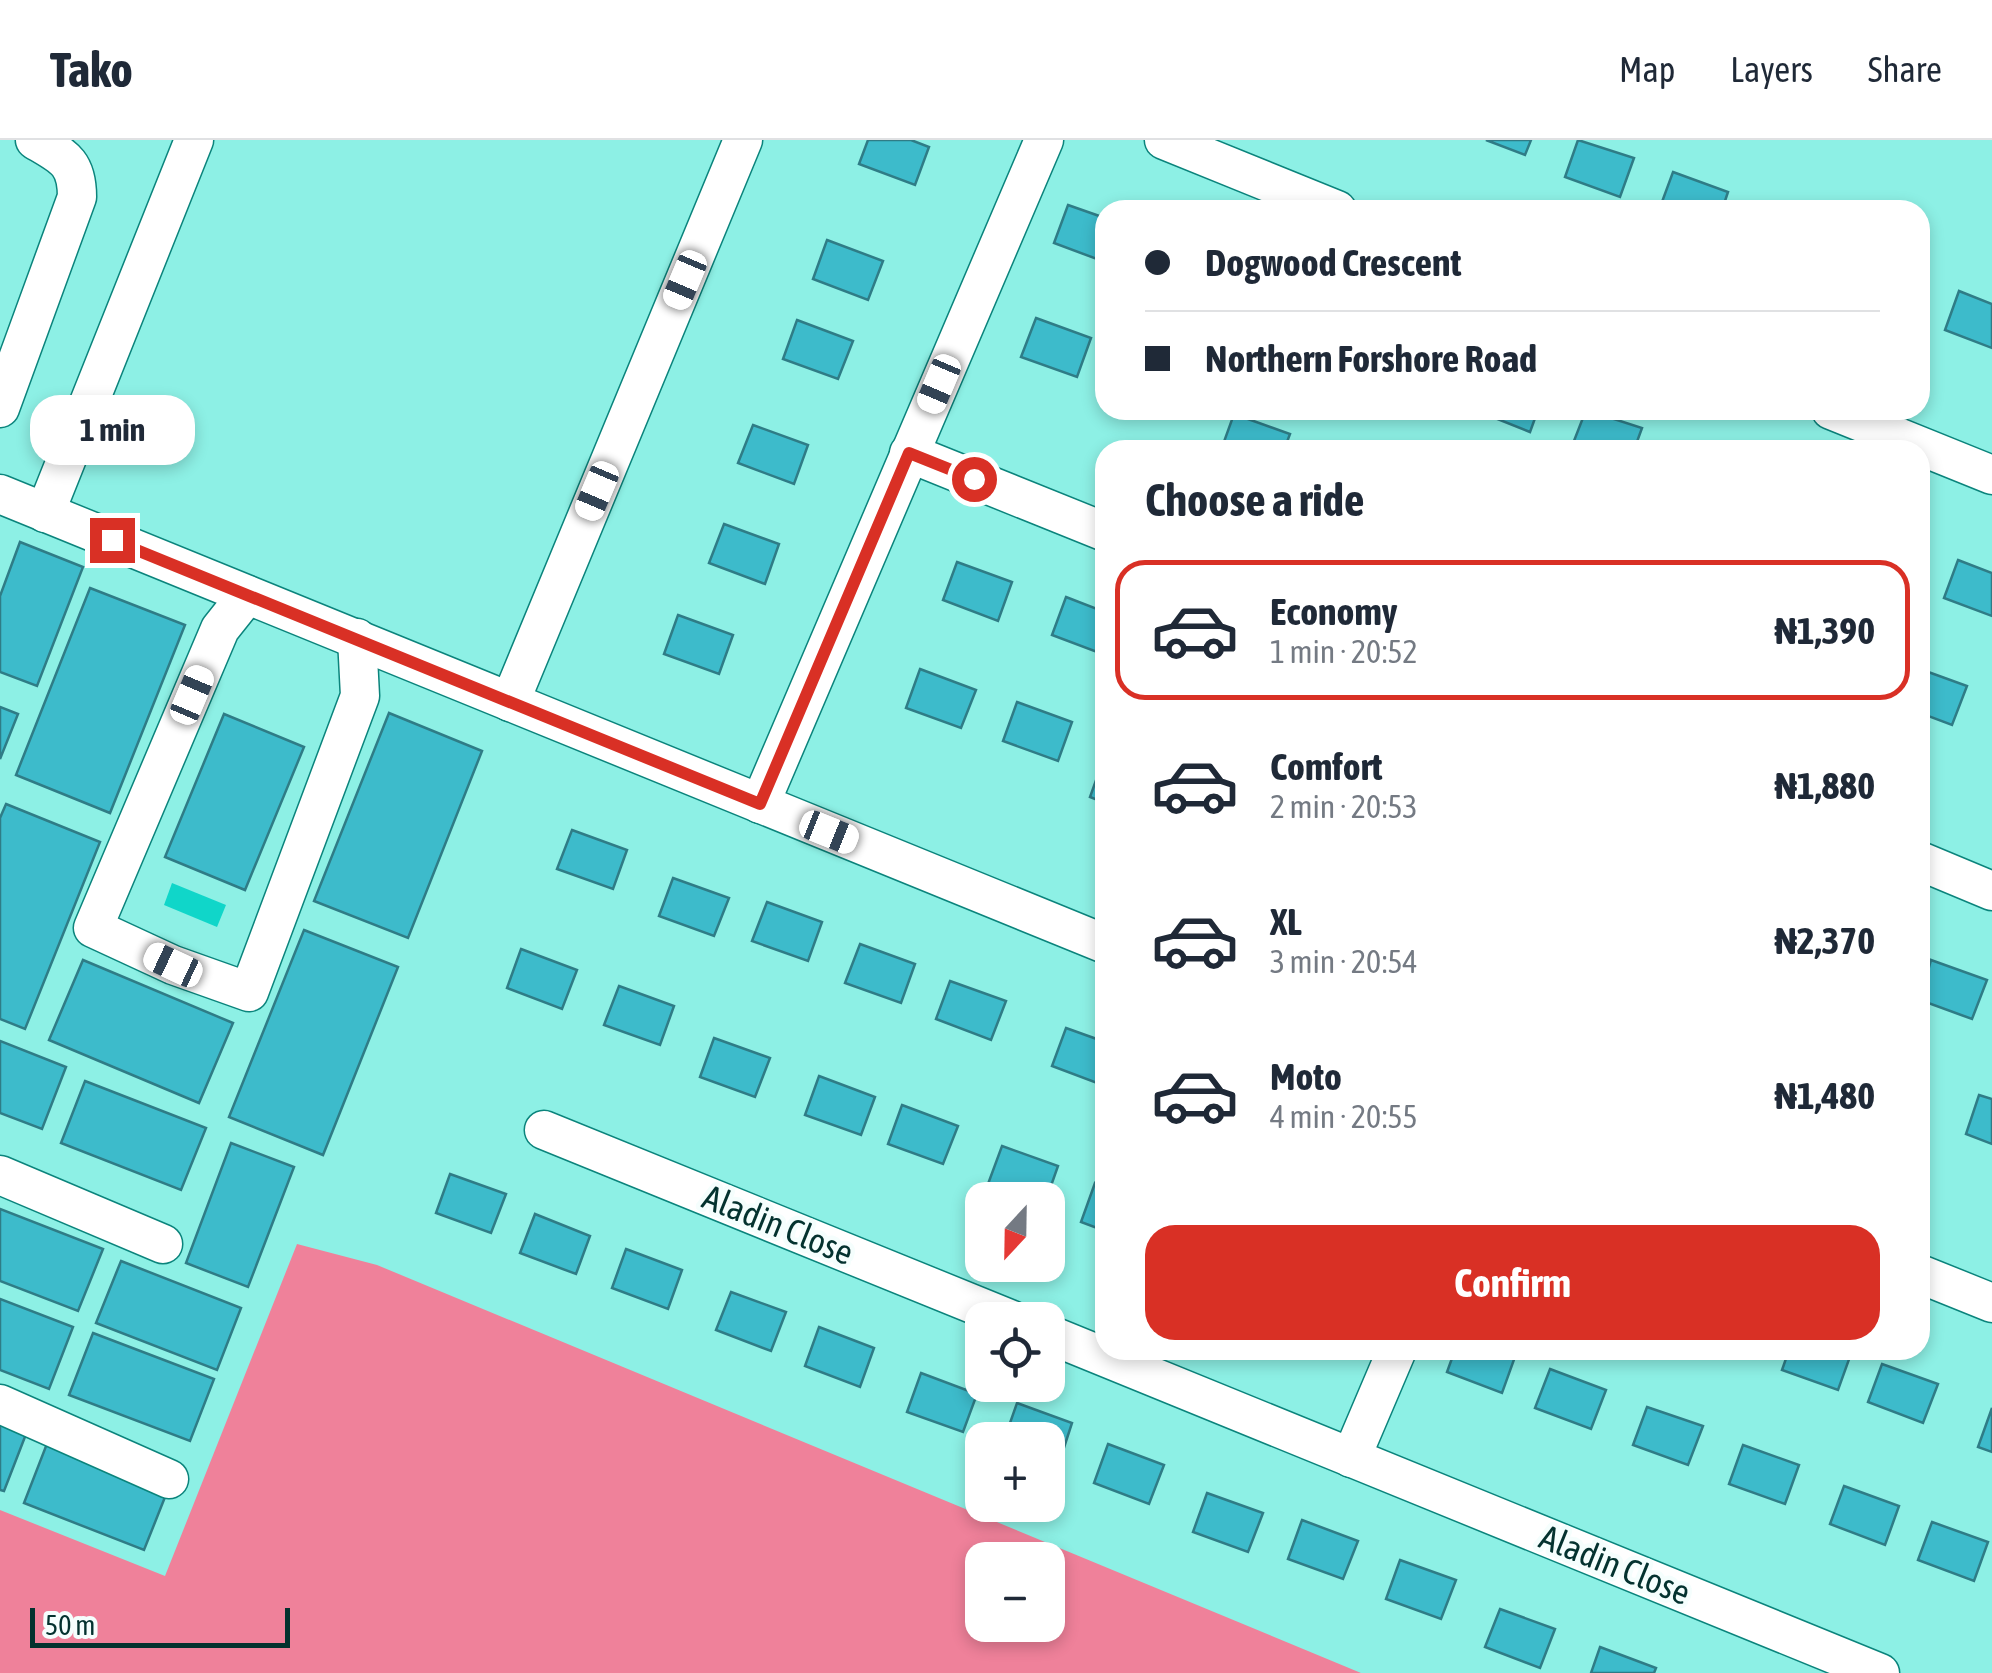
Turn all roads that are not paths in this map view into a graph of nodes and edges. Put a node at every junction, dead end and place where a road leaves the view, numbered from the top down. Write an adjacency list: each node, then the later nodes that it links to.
1 (36, 140): 7 (street)
2 (194, 140): 14 (street)
3 (744, 140): 18 (street)
4 (1044, 140): 11 (street)
5 (1164, 140): 6 (street)
6 (1312, 200)
7 (0, 408)
8 (1856, 420): 9 (street)
9 (1905, 440)
10 (1930, 450): 12 (street)
11 (909, 453): 15 (street); 19 (street)
12 (1992, 475)
13 (0, 494): 14 (street)
14 (46, 513): 16 (street)
15 (1095, 528)
16 (246, 595): 17 (street); 17 (street)
17 (357, 638): 18 (street)
18 (510, 702): 19 (street)
19 (760, 804): 22 (street)
20 (1930, 866): 21 (street)
21 (1992, 890)
22 (1095, 940)
23 (544, 1130): 27 (street, Aladin Close)
24 (0, 1175): 25 (street)
25 (163, 1244)
26 (1930, 1278): 28 (street)
27 (968, 1302)
28 (1992, 1304)
29 (1065, 1341): 30 (street, Aladin Close)
30 (1095, 1353)
31 (1112, 1360): 34 (street, Aladin Close)
32 (1393, 1360): 34 (street)
33 (0, 1404): 35 (street)
34 (1351, 1458): 36 (street, Aladin Close)
35 (169, 1479)
36 (1880, 1673)

